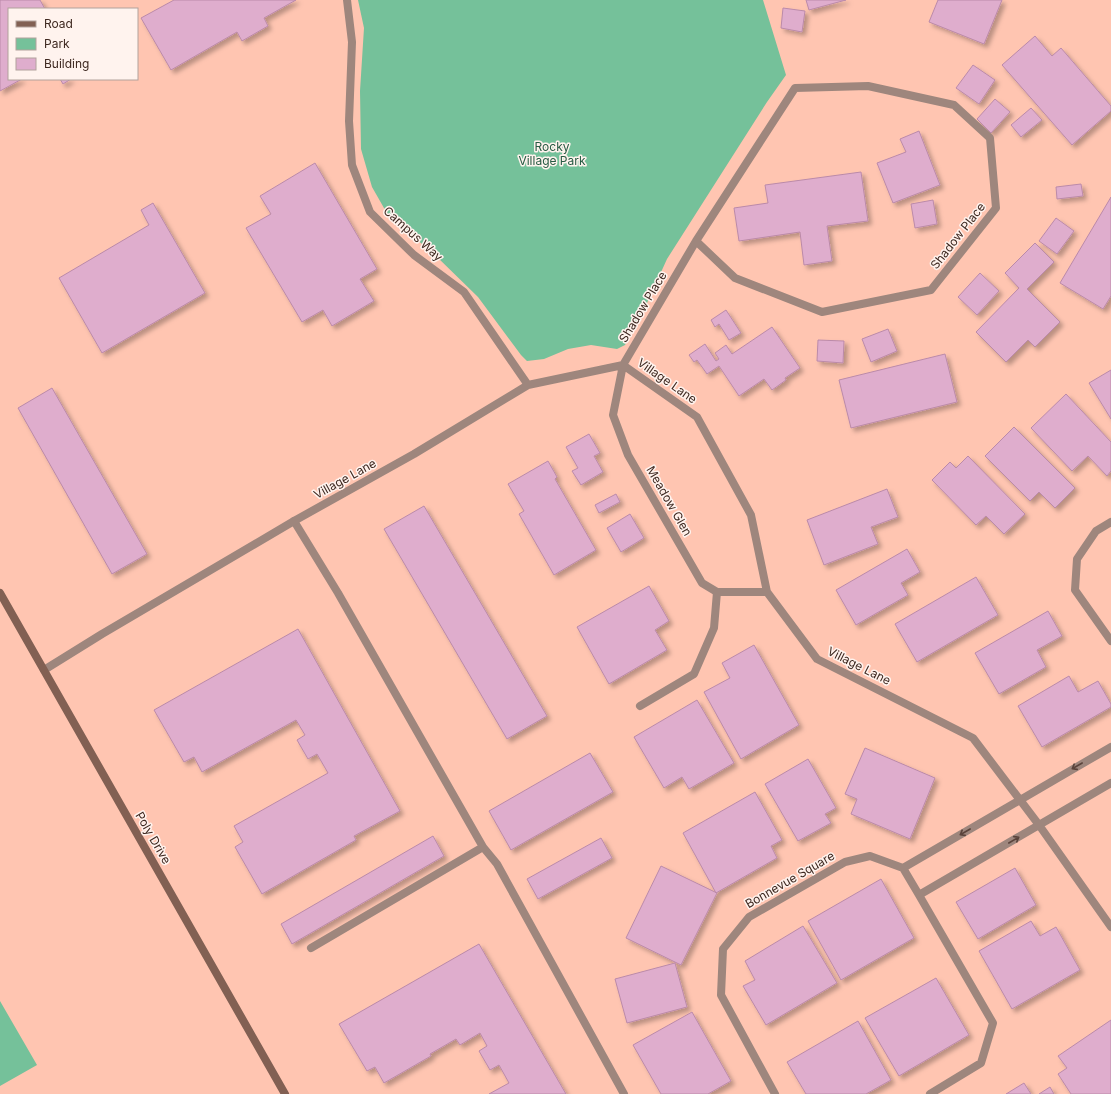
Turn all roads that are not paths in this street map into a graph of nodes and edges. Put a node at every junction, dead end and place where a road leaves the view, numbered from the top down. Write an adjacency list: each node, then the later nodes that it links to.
1 (347, 0): 4 (street, Campus Way)
2 (696, 241): 2 (street, Shadow Place); 3 (street, Shadow Place)
3 (623, 365): 4 (street, Village Lane); 7 (street, Meadow Glen); 8 (street, Village Lane)
4 (528, 385): 5 (street, Village Lane)
5 (294, 521): 11 (street, Village Lane); 17 (street)
6 (1111, 522): 10 (street)
7 (717, 592): 8 (street); 12 (street)
8 (767, 592): 15 (street, Village Lane)
9 (0, 593): 11 (street, Poly Drive)
10 (1111, 641)
11 (44, 670): 22 (street, Poly Drive)
12 (640, 706)
13 (1111, 747): 15 (street, one-way to 15)
14 (1111, 783): 16 (street)
15 (1020, 800): 16 (street, Village Lane); 18 (street, one-way to 18)
16 (1039, 825): 19 (street, one-way to 16); 20 (street, Village Lane)
17 (483, 847): 21 (street); 23 (street)
18 (903, 868): 19 (street); 24 (street, Bonnevue Square)
19 (919, 895): 25 (street)
20 (1111, 927)
21 (311, 948)
22 (285, 1094)
23 (624, 1094)
24 (775, 1094)
25 (930, 1094)

